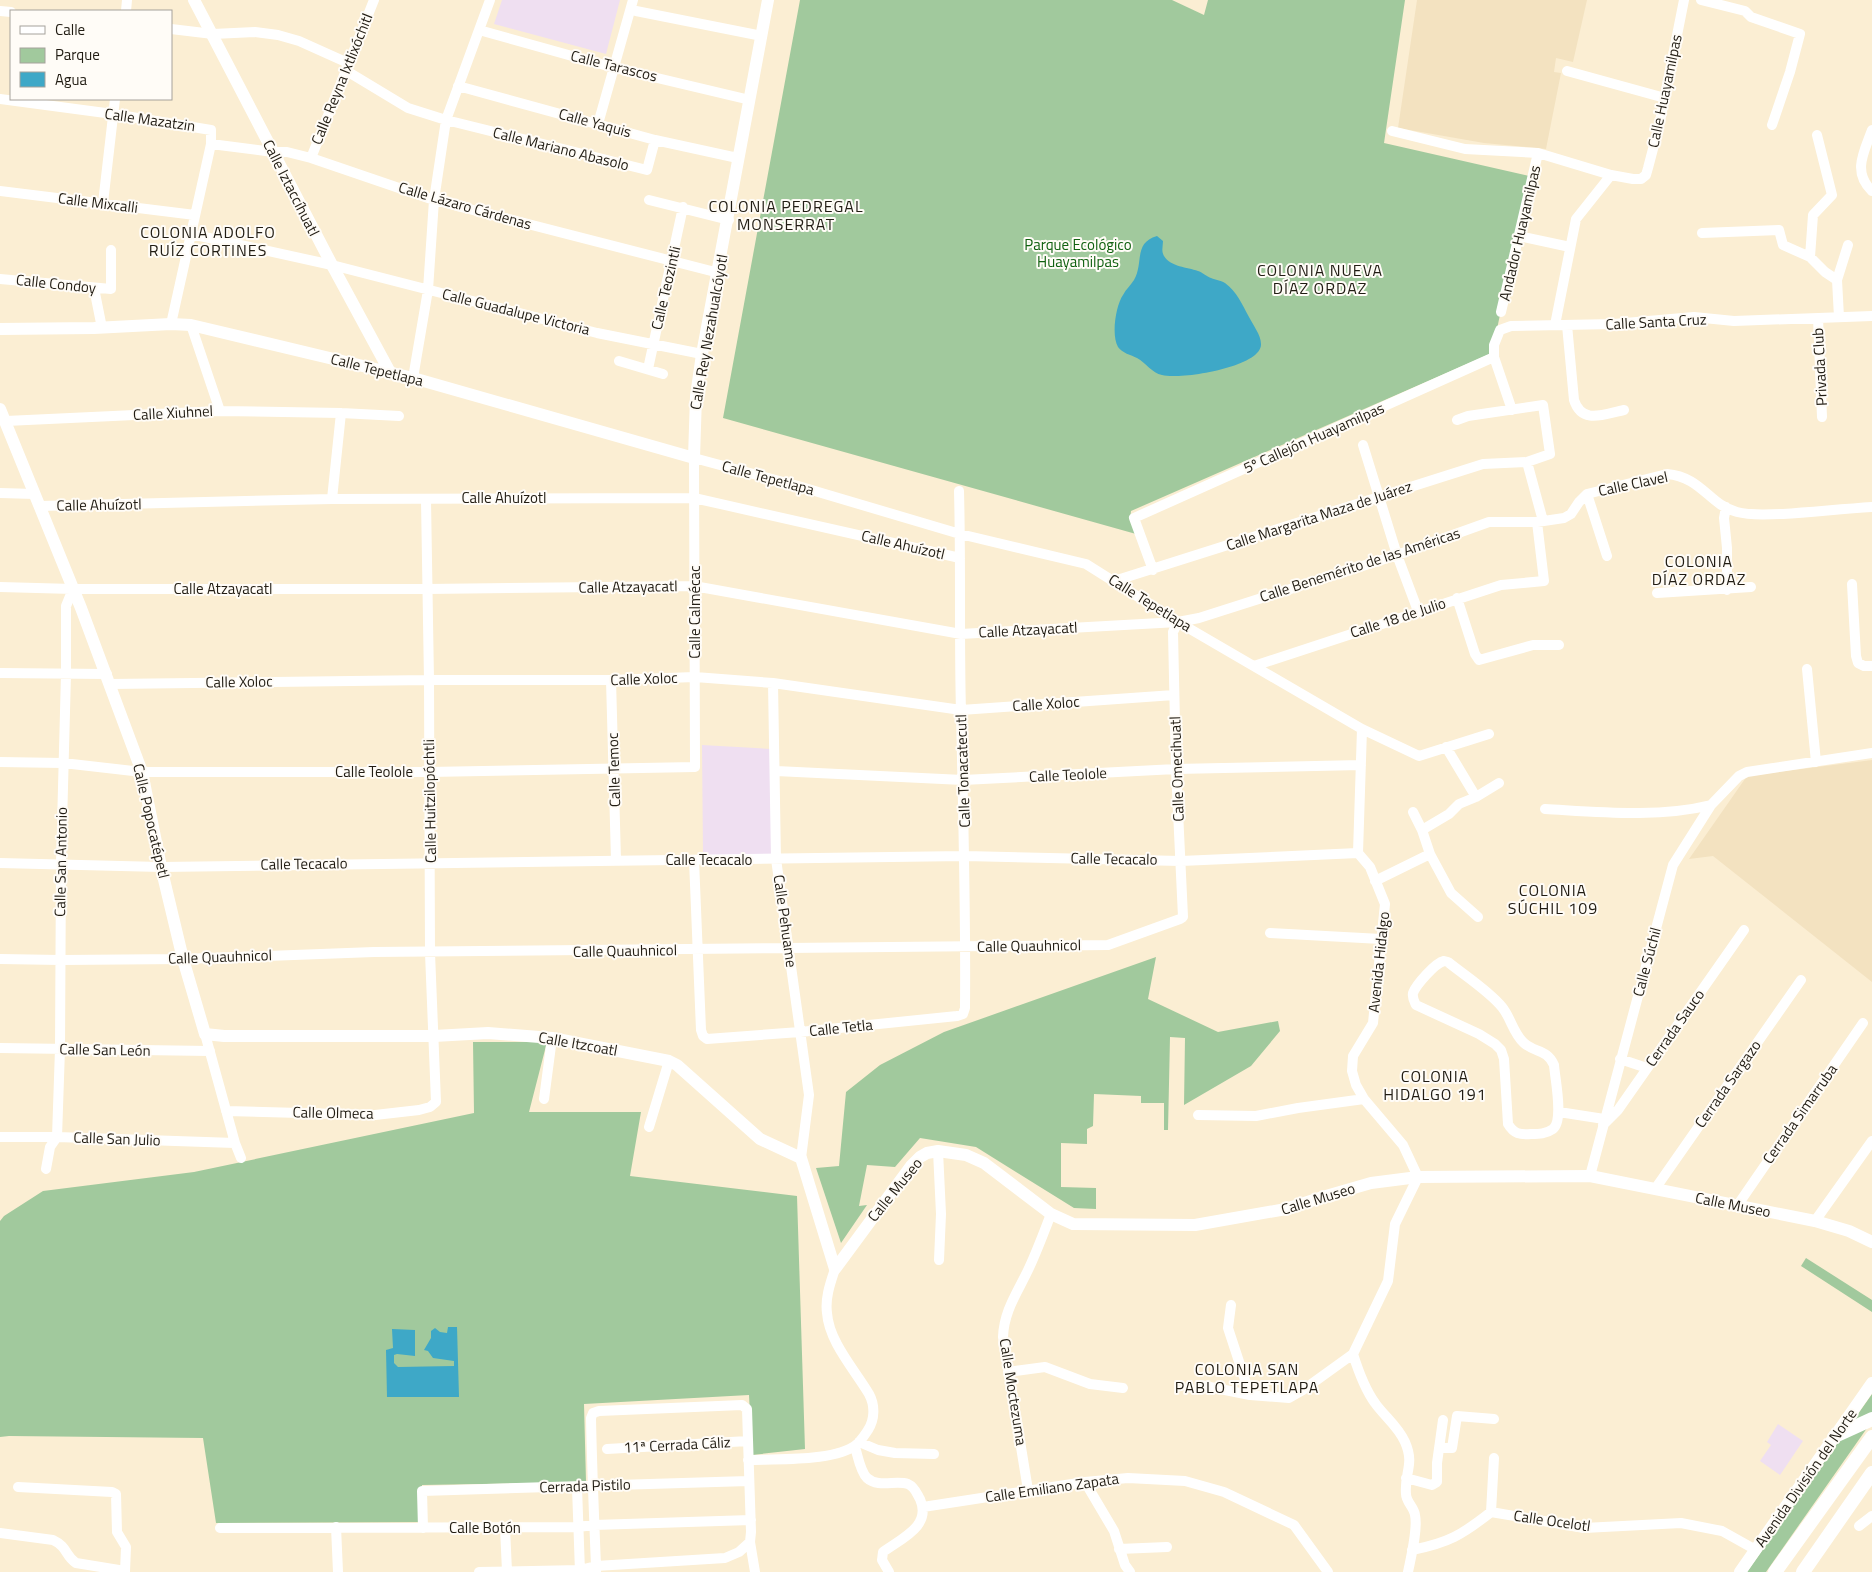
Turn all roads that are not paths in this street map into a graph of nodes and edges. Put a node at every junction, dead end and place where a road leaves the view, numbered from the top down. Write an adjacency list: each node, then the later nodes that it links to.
1 (194, 0): 11 (street, Calle Iztaccíhuatl)
2 (374, 0): 13 (street, Calle Reyna Ixtlixóchitl)
3 (490, 0): 10 (street)
4 (633, 0): 14 (street)
5 (768, 0): 12 (street, Calle Rey Nezahualcóyotl)
6 (1684, 0): 17 (street, Calle Huayamilpas)
7 (1701, 0): 24 (street)
8 (636, 11): 12 (street)
9 (172, 29): 11 (street)
10 (478, 30): 14 (street, Calle Tarascos); 16 (street)
11 (213, 34): 13 (street); 30 (street, Calle Iztaccíhuatl)
12 (762, 36): 20 (street, Calle Rey Nezahualcóyotl)
13 (346, 66): 22 (street); 32 (street, Calle Reyna Ixtlixóchitl)
14 (615, 68): 20 (street, Calle Tarascos); 23 (street)
15 (1567, 71): 17 (street)
16 (458, 86): 22 (street); 23 (street, Calle Yaquis)
17 (1665, 98): 34 (street, Calle Huayamilpas)
18 (0, 99): 21 (street, Calle Mazatzin)
19 (115, 100): 21 (street)
20 (750, 100): 33 (street, Calle Rey Nezahualcóyotl)
21 (114, 114): 29 (street, Calle Mazatzin); 39 (street)
22 (446, 120): 28 (street, Calle Mariano Abasolo); 37 (street)
23 (598, 124): 28 (street, Calle Yaquis)
24 (1772, 124)
25 (1872, 130): 36 (street)
26 (1392, 131): 31 (street)
27 (1817, 135): 49 (street)
28 (655, 140): 33 (street, Calle Yaquis)
29 (211, 144): 30 (street, Calle Lázaro Cárdenas); 41 (street)
30 (273, 152): 32 (street, Calle Lázaro Cárdenas); 51 (street, Calle Iztaccíhuatl)
31 (1538, 153): 34 (street); 45 (street, Andador Huayamilpas)
32 (311, 158): 37 (street, Calle Lázaro Cárdenas)
33 (737, 158): 42 (street, Calle Rey Nezahualcóyotl)
34 (1611, 175): 47 (street)
35 (0, 191): 39 (street, Calle Mixcalli)
36 (1872, 191)
37 (434, 200): 50 (street, Calle Lázaro Cárdenas); 56 (street)
38 (649, 200): 40 (street)
39 (103, 203): 41 (street, Calle Mixcalli)
40 (683, 208): 42 (street); 50 (street, Calle Teozintli)
41 (195, 215): 44 (street)
42 (729, 220): 52 (street, Calle Rey Nezahualcóyotl)
43 (1702, 233): 49 (street)
44 (191, 234): 51 (street); 61 (street)
45 (1519, 236): 47 (street); 57 (street, Andador Huayamilpas)
46 (1848, 245): 54 (street)
47 (1570, 247): 63 (street)
48 (111, 250): 55 (street, Calle Condoy)
49 (1810, 257): 54 (street)
50 (672, 261): 52 (street, Calle Lázaro Cárdenas); 67 (street, Calle Teozintli)
51 (332, 265): 56 (street, Calle Guadalupe Victoria); 72 (street, Calle Iztaccíhuatl)
52 (719, 273): 68 (street, Calle Rey Nezahualcóyotl)
53 (0, 279): 55 (street, Calle Condoy)
54 (1837, 280): 59 (street)
55 (94, 288): 65 (street)
56 (428, 290): 67 (street, Calle Guadalupe Victoria); 74 (street)
57 (1501, 312)
58 (1872, 316): 59 (street, Calle Santa Cruz)
59 (1839, 317): 60 (street, Calle Santa Cruz)
60 (1818, 318): 64 (street, Calle Santa Cruz); 81 (street, Privada Club)
61 (172, 324): 62 (street, Calle Tepetlapa); 65 (street, Calle Tepetlapa)
62 (191, 325): 72 (street, Calle Tepetlapa); 78 (street)
63 (1555, 325): 64 (street, Calle Santa Cruz); 69 (street, Calle Santa Cruz)
64 (1567, 325): 77 (street)
65 (102, 328): 66 (street, Calle Tepetlapa)
66 (0, 329)
67 (653, 344): 68 (street, Calle Guadalupe Victoria); 71 (street, Calle Teozintli)
68 (702, 354): 85 (street, Calle Rey Nezahualcóyotl)
69 (1494, 357): 76 (street); 102 (street, 5º Callejón Huayamilpas)
70 (619, 361): 71 (street)
71 (648, 369): 73 (street)
72 (391, 374): 74 (street, Calle Tepetlapa)
73 (664, 374)
74 (412, 378): 85 (street, Calle Tepetlapa)
75 (0, 409): 83 (street, Calle Popocatépetl)
76 (1512, 410): 82 (street); 86 (street, Calle Margarita Maza de Juárez)
77 (1624, 410)
78 (220, 411): 79 (street, Calle Xiuhnel); 83 (street, Calle Xiuhnel)
79 (341, 413): 80 (street, Calle Xiuhnel); 92 (street)
80 (399, 416)
81 (1822, 417)
82 (1457, 420)
83 (6, 421): 93 (street, Calle Popocatépetl)
84 (1363, 445): 91 (street)
85 (694, 458): 90 (street, Calle Calmécac); 98 (street, Calle Tepetlapa)
86 (1526, 462): 91 (street, Calle Margarita Maza de Juárez); 97 (street)
87 (959, 491): 98 (street, Calle Tonacatecutl)
88 (0, 493): 93 (street, Calle Ahuízotl)
89 (1587, 494): 95 (street, Calle Clavel); 97 (street, Calle Clavel); 100 (street)
90 (694, 498): 94 (street, Calle Ahuízotl); 101 (street, Calle Ahuízotl); 105 (street, Calle Calmécac)
91 (1379, 498): 99 (street); 102 (street, Calle Margarita Maza de Juárez)
92 (332, 499): 93 (street, Calle Ahuízotl); 94 (street, Calle Ahuízotl)
93 (38, 500): 108 (street, Calle Popocatépetl)
94 (426, 500): 109 (street, Calle Huitzilopóchtli)
95 (1726, 507): 96 (street, Calle Clavel); 110 (street)
96 (1872, 507)
97 (1540, 522): 99 (street, Calle Benemérito de las Américas); 112 (street, Calle 18 de Julio)
98 (960, 534): 101 (street, Calle Tonacatecutl); 103 (street, Calle Tepetlapa)
99 (1398, 555): 113 (street); 114 (street, Calle Benemérito de las Américas)
100 (1607, 556)
101 (960, 558): 115 (street, Calle Tonacatecutl)
102 (1153, 570): 103 (street, Calle Margarita Maza de Juárez)
103 (1114, 581): 114 (street, Calle Tepetlapa)
104 (1852, 584): 118 (street)
105 (694, 586): 109 (street, Calle Atzayacatl); 115 (street, Calle Atzayacatl); 122 (street, Calle Calmécac)
106 (0, 587): 108 (street, Calle Atzayacatl)
107 (1752, 588): 110 (street)
108 (73, 589): 109 (street, Calle Atzayacatl); 121 (street, Calle San Antonio); 123 (street, Calle Popocatépetl)
109 (427, 589): 124 (street, Calle Huitzilopóchtli)
110 (1727, 590): 111 (street)
111 (1657, 593)
112 (1457, 598): 113 (street, Calle 18 de Julio); 116 (street)
113 (1418, 611): 117 (street, Calle 18 de Julio)
114 (1178, 622): 115 (street, Calle Atzayacatl); 117 (street, Calle Tepetlapa); 127 (street, Calle Omecihuatl)
115 (961, 634): 128 (street, Calle Tonacatecutl)
116 (1559, 645)
117 (1254, 666): 129 (street, Calle Tepetlapa)
118 (1872, 666)
119 (1807, 669): 134 (street)
120 (0, 673): 121 (street, Calle Xoloc)
121 (66, 674): 123 (street, Calle Xoloc); 135 (street, Calle San Antonio)
122 (695, 677): 125 (street, Calle Xoloc); 126 (street, Calle Xoloc); 137 (street, Calle Calmécac)
123 (108, 679): 124 (street, Calle Xoloc); 141 (street, Calle Popocatépetl)
124 (429, 680): 125 (street, Calle Xoloc); 142 (street, Calle Huitzilopóchtli)
125 (611, 680): 138 (street, Calle Temoc)
126 (773, 683): 128 (street, Calle Xoloc); 140 (street, Calle Pehuame)
127 (1174, 695): 128 (street, Calle Xoloc); 139 (street, Calle Omecihuatl)
128 (961, 710): 143 (street, Calle Tonacatecutl)
129 (1362, 729): 131 (street, Calle Tepetlapa); 136 (street)
130 (1489, 734): 131 (street, Calle Tepetlapa)
131 (1446, 748): 145 (street)
132 (1872, 753): 134 (street)
133 (0, 762): 135 (street, Calle Teolole)
134 (1816, 762): 146 (street, Calle Súchil)
135 (63, 763): 141 (street, Calle Teolole); 159 (street, Calle San Antonio)
136 (1361, 765): 139 (street, Calle Teolole); 150 (street)
137 (695, 767): 138 (street, Calle Teolole)
138 (614, 768): 142 (street, Calle Teolole); 154 (street, Calle Temoc)
139 (1176, 769): 143 (street, Calle Teolole); 156 (street, Calle Omecihuatl)
140 (776, 771): 143 (street, Calle Teolole); 153 (street, Calle Pehuame)
141 (142, 772): 142 (street, Calle Teolole); 160 (street, Calle Popocatépetl)
142 (429, 772): 158 (street, Calle Huitzilopóchtli)
143 (964, 780): 152 (street, Calle Tonacatecutl)
144 (1499, 783): 145 (street)
145 (1476, 797): 149 (street)
146 (1711, 805): 147 (street); 184 (street, Calle Súchil)
147 (1545, 809)
148 (1413, 812): 149 (street)
149 (1422, 830): 151 (street)
150 (1358, 853): 156 (street, Calle Tecacalo); 161 (street, Avenida Hidalgo)
151 (1430, 854): 161 (street); 163 (street)
152 (965, 856): 153 (street, Calle Tecacalo); 156 (street, Calle Tecacalo); 167 (street, Calle Tonacatecutl)
153 (776, 859): 155 (street, Calle Tecacalo); 168 (street, Calle Pehuame)
154 (616, 860): 155 (street, Calle Tecacalo); 158 (street, Calle Tecacalo)
155 (694, 860): 169 (street)
156 (1181, 861): 162 (street, Calle Omecihuatl)
157 (0, 863): 159 (street, Calle Tecacalo)
158 (431, 863): 160 (street, Calle Tecacalo); 170 (street, Calle Huitzilopóchtli)
159 (61, 864): 160 (street, Calle Tecacalo); 173 (street, Calle San Antonio)
160 (161, 867): 172 (street, Calle Popocatépetl)
161 (1376, 881): 166 (street, Avenida Hidalgo)
162 (1183, 917): 167 (street, Calle Quauhnicol)
163 (1478, 918)
164 (1744, 930): 186 (street, Cerrada Sauco)
165 (1270, 933): 166 (street)
166 (1381, 939): 188 (street, Avenida Hidalgo)
167 (966, 947): 168 (street, Calle Quauhnicol); 175 (street, Calle Tonacatecutl)
168 (788, 948): 169 (street, Calle Quauhnicol); 177 (street, Calle Pehuame)
169 (698, 950): 170 (street, Calle Quauhnicol); 177 (street, Calle Tetla)
170 (430, 953): 172 (street, Calle Quauhnicol); 179 (street, Calle Huitzilopóchtli)
171 (0, 959): 173 (street, Calle Quauhnicol)
172 (183, 959): 173 (street, Calle Quauhnicol); 178 (street, Calle Popocatépetl)
173 (61, 960): 182 (street, Calle San Antonio)
174 (1802, 980): 205 (street, Cerrada Sargazo)
175 (965, 1008): 177 (street, Calle Tetla)
176 (1863, 1023): 206 (street, Cerrada Simarruba)
177 (800, 1032): 201 (street, Calle Pehuame)
178 (205, 1034): 179 (street, Calle Itzcoatl); 183 (street, Calle Popocatépetl)
179 (434, 1036): 180 (street, Calle Itzcoatl); 189 (street, Calle Huitzilopóchtli)
180 (552, 1038): 185 (street, Calle Itzcoatl); 187 (street)
181 (0, 1048): 182 (street, Calle San León)
182 (60, 1049): 183 (street, Calle San León); 196 (street, Calle San Antonio)
183 (210, 1051): 190 (street, Calle Popocatépetl)
184 (1620, 1059): 186 (street); 193 (street, Calle Súchil)
185 (668, 1061): 194 (street); 201 (street, Calle Itzcoatl)
186 (1647, 1068): 193 (street, Cerrada Sauco)
187 (544, 1099)
188 (1364, 1099): 192 (street); 204 (street, Avenida Hidalgo)
189 (436, 1102): 190 (street, Calle Olmeca)
190 (226, 1111): 198 (street, Calle Popocatépetl)
191 (1559, 1112): 191 (street); 193 (street)
192 (1198, 1115)
193 (1604, 1122): 203 (street, Calle Súchil)
194 (649, 1127)
195 (0, 1137): 196 (street, Calle San Julio)
196 (57, 1137): 198 (street, Calle San Julio); 202 (street)
197 (1872, 1141): 208 (street)
198 (234, 1142): 200 (street, Calle Popocatépetl)
199 (938, 1151): 207 (street, Calle Museo); 210 (street); 211 (street, Calle Museo)
200 (241, 1158)
201 (801, 1158): 211 (street)
202 (46, 1169)
203 (1590, 1176): 204 (street, Calle Museo); 205 (street, Calle Museo)
204 (1418, 1177): 207 (street, Calle Museo); 213 (street)
205 (1655, 1189): 206 (street, Calle Museo)
206 (1737, 1206): 208 (street, Calle Museo)
207 (1051, 1214): 214 (street, Calle Moctezuma)
208 (1815, 1221): 209 (street, Calle Museo)
209 (1872, 1242)
210 (940, 1260)
211 (835, 1269): 225 (street)
212 (1231, 1306): 218 (street)
213 (1352, 1354): 218 (street); 232 (street)
214 (1008, 1372): 217 (street); 238 (street, Calle Moctezuma)
215 (1872, 1383): 222 (street, Avenida División del Norte)
216 (1200, 1385): 218 (street)
217 (1123, 1388)
218 (1250, 1395)
219 (1494, 1419): 226 (street)
220 (1872, 1419): 222 (main road)
221 (1443, 1420): 226 (street)
222 (1836, 1436): 255 (street, Avenida División del Norte)
223 (1872, 1437): 268 (main road, Avenida División del Norte)
224 (748, 1442): 227 (street, 11ª Cerrada Cáliz); 230 (street); 236 (street)
225 (857, 1444): 228 (street); 230 (street); 239 (street)
226 (1439, 1448): 232 (street)
227 (607, 1449)
228 (934, 1454)
229 (1494, 1458): 240 (street)
230 (748, 1460): 233 (street)
231 (1872, 1473): 269 (main road)
232 (1406, 1478): 254 (street)
233 (749, 1481): 236 (street, Cerrada Pistilo); 242 (street)
234 (1085, 1482): 238 (street, Calle Emiliano Zapata); 253 (street); 265 (street, Calle Emiliano Zapata)
235 (577, 1486): 236 (street, Cerrada Pistilo); 246 (street); 248 (street, Cerrada Pistilo)
236 (593, 1486): 243 (street)
237 (18, 1487): 257 (street)
238 (1028, 1490): 239 (street, Calle Emiliano Zapata)
239 (923, 1507): 263 (street)
240 (1491, 1512): 254 (street); 255 (street, Calle Ocelotl)
241 (1872, 1516): 244 (street)
242 (750, 1520): 243 (street, Calle Botón); 251 (street)
243 (594, 1525): 246 (street, Calle Botón); 256 (street)
244 (1859, 1526)
245 (336, 1527): 247 (street, Calle Botón); 248 (street, Calle Botón); 260 (street)
246 (578, 1527): 249 (street, Calle Botón); 259 (street)
247 (220, 1528)
248 (424, 1528): 249 (street, Calle Botón)
249 (505, 1528): 258 (street)
250 (0, 1532): 257 (street)
251 (750, 1542): 256 (street); 262 (street)
252 (1167, 1547): 253 (street)
253 (1119, 1549): 264 (street)
254 (1412, 1550): 266 (street)
255 (1756, 1550): 267 (street, Avenida División del Norte)
256 (596, 1569): 259 (street)
257 (125, 1571)
258 (507, 1571): 259 (street); 261 (street)
259 (580, 1571)
260 (338, 1572)
261 (479, 1572)
262 (755, 1572)
263 (889, 1572)
264 (1130, 1572)
265 (1328, 1572)
266 (1408, 1572)
267 (1740, 1572)
268 (1775, 1572)
269 (1803, 1572)

